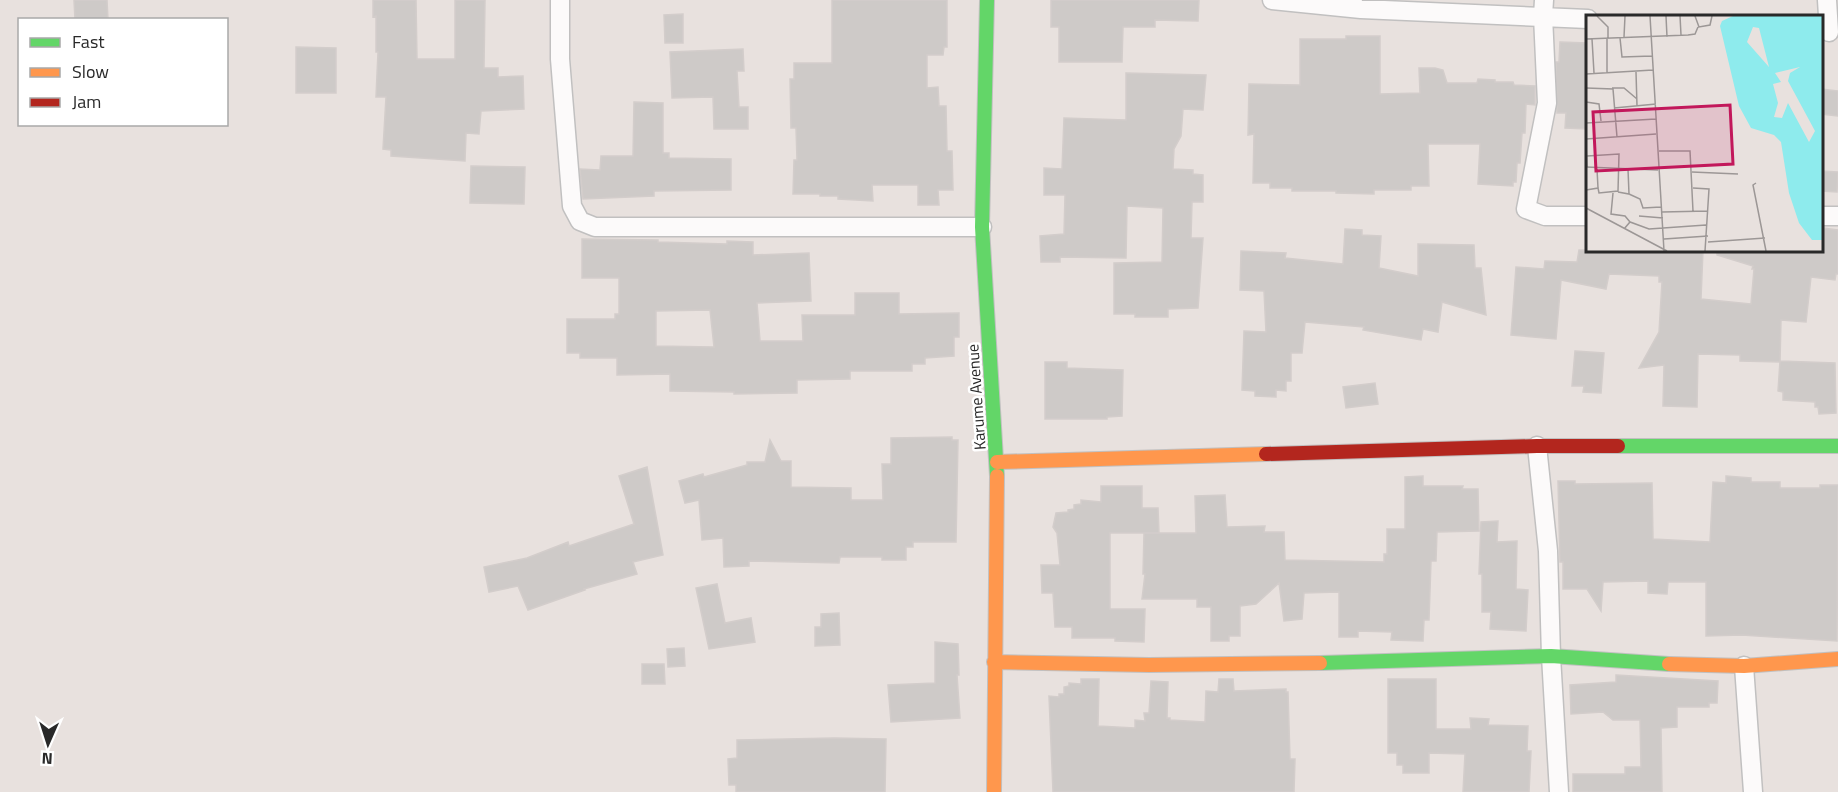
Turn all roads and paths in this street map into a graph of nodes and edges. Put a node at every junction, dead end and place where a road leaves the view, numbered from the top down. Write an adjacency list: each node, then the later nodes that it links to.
1 (560, 0): 10 (street)
2 (987, 0): 10 (street, Karume Avenue)
3 (1272, 0): 5 (street)
4 (1827, 0): 8 (street)
5 (1409, 5): 6 (street)
6 (1544, 8): 7 (street); 9 (street)
7 (1586, 19)
8 (1830, 32)
9 (1586, 216)
10 (982, 227): 13 (street, Karume Avenue)
11 (1538, 446): 12 (street); 13 (street); 14 (street)
12 (1838, 446)
13 (997, 462): 16 (street, Karume Avenue)
14 (1551, 656): 16 (street); 17 (street); 19 (street)
15 (1838, 659): 17 (street)
16 (994, 662): 18 (street, Karume Avenue)
17 (1744, 666): 20 (street)
18 (994, 792)
19 (1559, 792)
20 (1753, 792)

